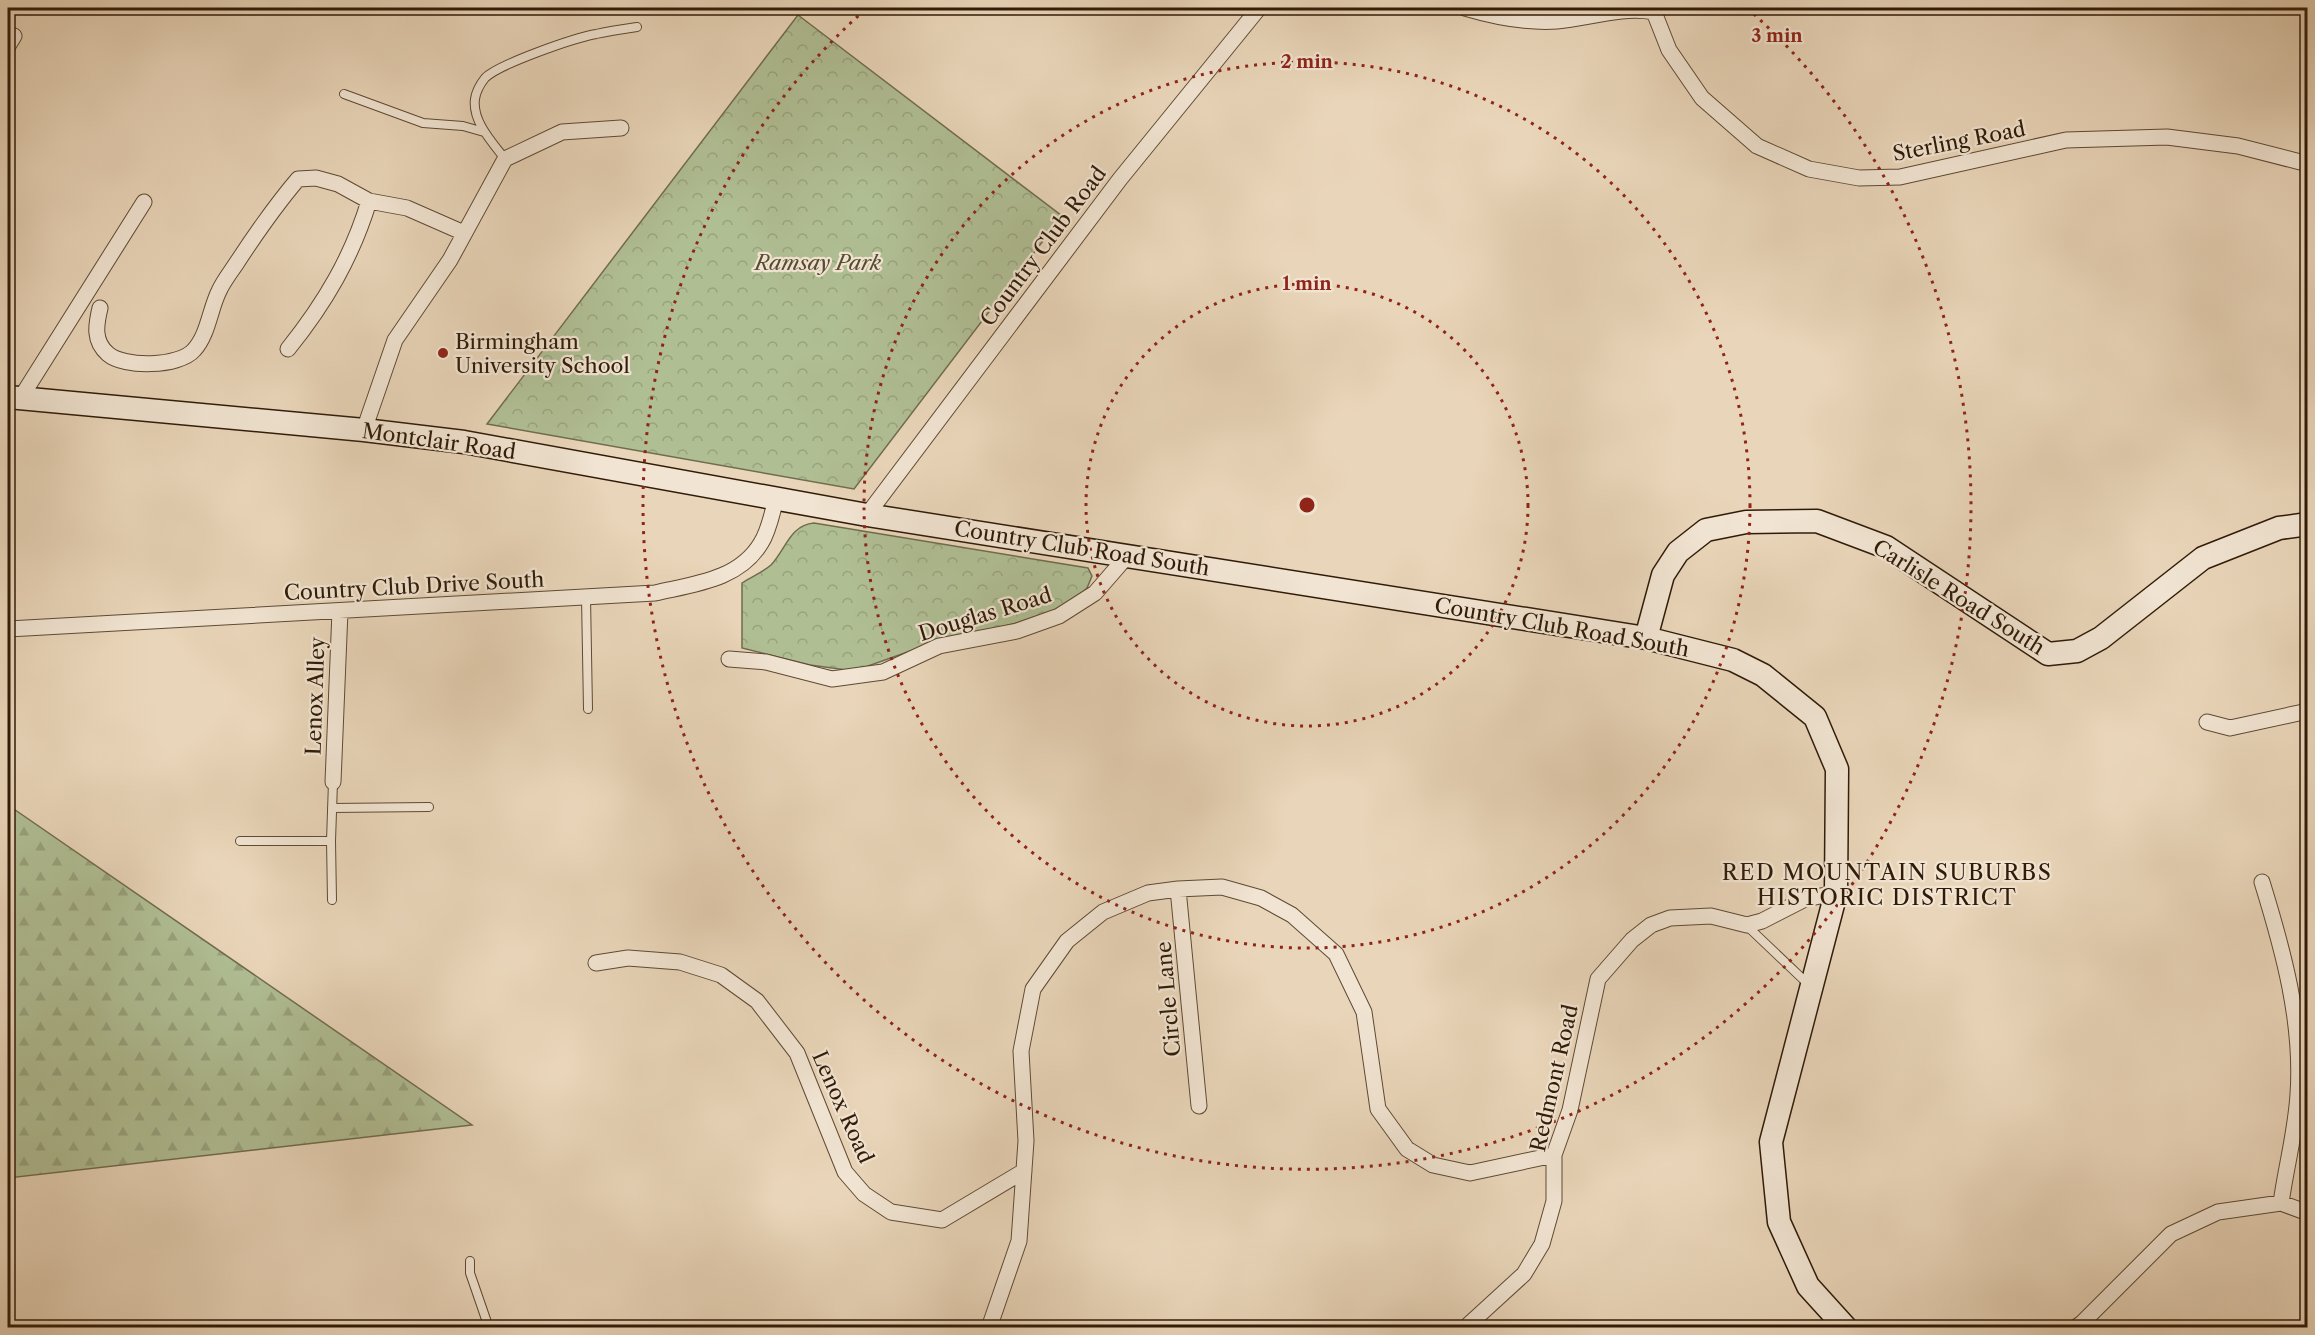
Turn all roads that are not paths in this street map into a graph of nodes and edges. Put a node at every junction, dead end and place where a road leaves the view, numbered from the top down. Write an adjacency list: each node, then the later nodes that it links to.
1 (1259, 8): 18 (street, Country Club Road)
2 (1465, 8): 3 (street)
3 (1656, 10): 9 (street, Sterling Road)
4 (637, 27): 7 (lane)
5 (344, 94): 7 (lane)
6 (621, 128): 8 (street)
7 (484, 132): 8 (lane)
8 (505, 159): 12 (street)
9 (2307, 165)
10 (369, 201): 12 (street); 13 (street); 14 (street)
11 (144, 202): 15 (street)
12 (464, 233): 16 (street)
13 (100, 308)
14 (288, 349)
15 (14, 398): 16 (main road, Montclair Road)
16 (364, 430): 17 (main road, Montclair Road)
17 (776, 499): 18 (main road, Montclair Road); 21 (street, Country Club Drive South)
18 (867, 515): 20 (main road, Country Club Road South)
19 (2307, 524): 24 (main road, Carlisle Road South)
20 (1128, 555): 24 (main road, Country Club Road South); 25 (street, Douglas Road)
21 (586, 597): 22 (street, Country Club Drive South); 26 (lane)
22 (340, 611): 23 (street, Country Club Drive South); 29 (street, Lenox Alley)
23 (8, 629)
24 (1646, 638): 36 (main road, Country Club Road South)
25 (729, 659)
26 (588, 710)
27 (2307, 711): 28 (street)
28 (2207, 722)
29 (333, 782): 31 (lane)
30 (429, 807): 31 (lane)
31 (332, 808): 33 (lane)
32 (240, 841): 33 (lane)
33 (331, 841): 37 (lane)
34 (2262, 882): 44 (street)
35 (1178, 889): 41 (street, Circle Lane); 42 (street); 43 (street)
36 (1836, 893): 38 (street); 40 (main road, Country Club Road South)
37 (332, 900)
38 (1747, 925): 40 (lane, Redmont Road); 42 (street, Redmont Road)
39 (596, 963): 43 (street, Lenox Road)
40 (1811, 987): 50 (main road, Country Club Road South)
41 (1199, 1106)
42 (1554, 1155): 49 (street, Redmont Road)
43 (1024, 1172): 48 (street)
44 (2281, 1203): 45 (street); 51 (street)
45 (2307, 1213)
46 (470, 1261): 47 (lane)
47 (489, 1328)
48 (989, 1328)
49 (1465, 1328)
50 (1846, 1328)
51 (2075, 1328)

